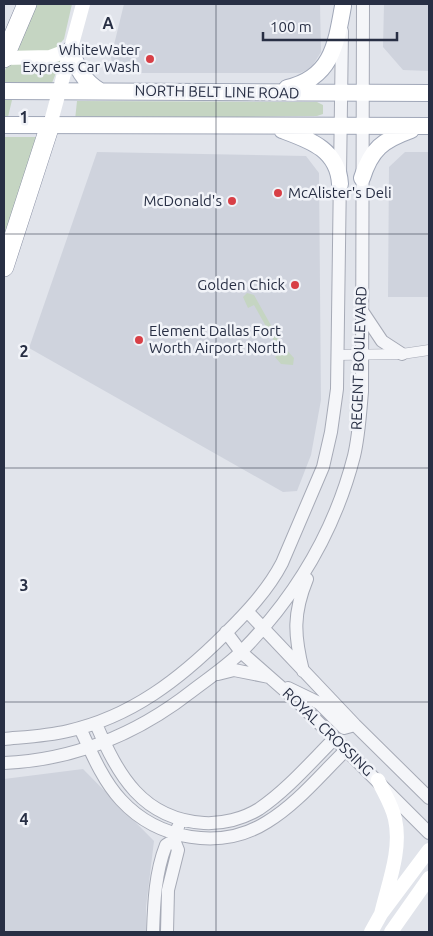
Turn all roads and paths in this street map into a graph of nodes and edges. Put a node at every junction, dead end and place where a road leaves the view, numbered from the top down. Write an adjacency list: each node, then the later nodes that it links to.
1 (27, 4): 6 (highway)
2 (83, 4): 5 (main road)
3 (363, 4): 12 (street, REGENT BOULEVARD)
4 (343, 5): 10 (main road); 11 (street, REGENT BOULEVARD)
5 (71, 49): 6 (main road); 8 (main road); 9 (main road)
6 (4, 58)
7 (4, 91): 8 (main road, NORTH BELT LINE ROAD)
8 (60, 91): 9 (main road, NORTH BELT LINE ROAD); 16 (main road)
9 (100, 91): 10 (main road, NORTH BELT LINE ROAD)
10 (273, 92): 11 (main road, NORTH BELT LINE ROAD)
11 (342, 93): 12 (main road, NORTH BELT LINE ROAD); 17 (street, REGENT BOULEVARD)
12 (362, 93): 13 (main road, NORTH BELT LINE ROAD); 15 (street, REGENT BOULEVARD)
13 (429, 93)
14 (4, 125): 16 (main road)
15 (361, 125): 17 (main road); 18 (main road); 20 (street, REGENT BOULEVARD)
16 (50, 126): 19 (main road); 22 (highway)
17 (341, 126): 19 (main road); 21 (street, REGENT BOULEVARD)
18 (425, 126): 20 (main road)
19 (272, 127): 21 (main road)
20 (362, 178): 23 (street, REGENT BOULEVARD)
21 (340, 184): 26 (street, REGENT BOULEVARD)
22 (4, 267)
23 (362, 311): 25 (street); 27 (street, REGENT BOULEVARD)
24 (429, 350): 25 (street)
25 (402, 354): 27 (street)
26 (337, 355): 27 (street); 29 (street, REGENT BOULEVARD)
27 (362, 355): 28 (street, REGENT BOULEVARD)
28 (315, 556): 30 (street, REGENT BOULEVARD); 33 (street)
29 (247, 611): 30 (street, ROYAL CROSSING); 31 (street, REGENT BOULEVARD)
30 (262, 629): 32 (street, REGENT BOULEVARD); 33 (street, ROYAL CROSSING)
31 (226, 632): 32 (street, ROYAL CROSSING); 36 (street, REGENT BOULEVARD)
32 (241, 652): 34 (street, REGENT BOULEVARD); 35 (street, ROYAL CROSSING)
33 (303, 671): 37 (street, ROYAL CROSSING)
34 (213, 675): 35 (street); 41 (street, REGENT BOULEVARD)
35 (273, 680): 37 (street); 39 (street, ROYAL CROSSING)
36 (96, 724): 38 (street, REGENT BOULEVARD); 41 (street)
37 (355, 725): 47 (street, ROYAL CROSSING)
38 (80, 728): 40 (street, REGENT BOULEVARD); 42 (street)
39 (334, 738): 43 (street, ROYAL CROSSING); 46 (street)
40 (4, 739)
41 (104, 742): 42 (street, REGENT BOULEVARD); 49 (street)
42 (90, 748): 44 (street, REGENT BOULEVARD); 51 (street)
43 (346, 750): 45 (street, ROYAL CROSSING); 48 (street)
44 (4, 763)
45 (378, 780): 50 (street, ROYAL CROSSING); 54 (main road)
46 (278, 794): 48 (street); 49 (street)
47 (429, 798)
48 (284, 809): 51 (street)
49 (180, 820): 51 (street)
50 (429, 832)
51 (175, 837): 55 (street); 56 (street)
52 (429, 850): 54 (main road)
53 (429, 878): 58 (main road)
54 (381, 914): 57 (main road)
55 (153, 932)
56 (167, 932)
57 (371, 932)
58 (391, 932)

